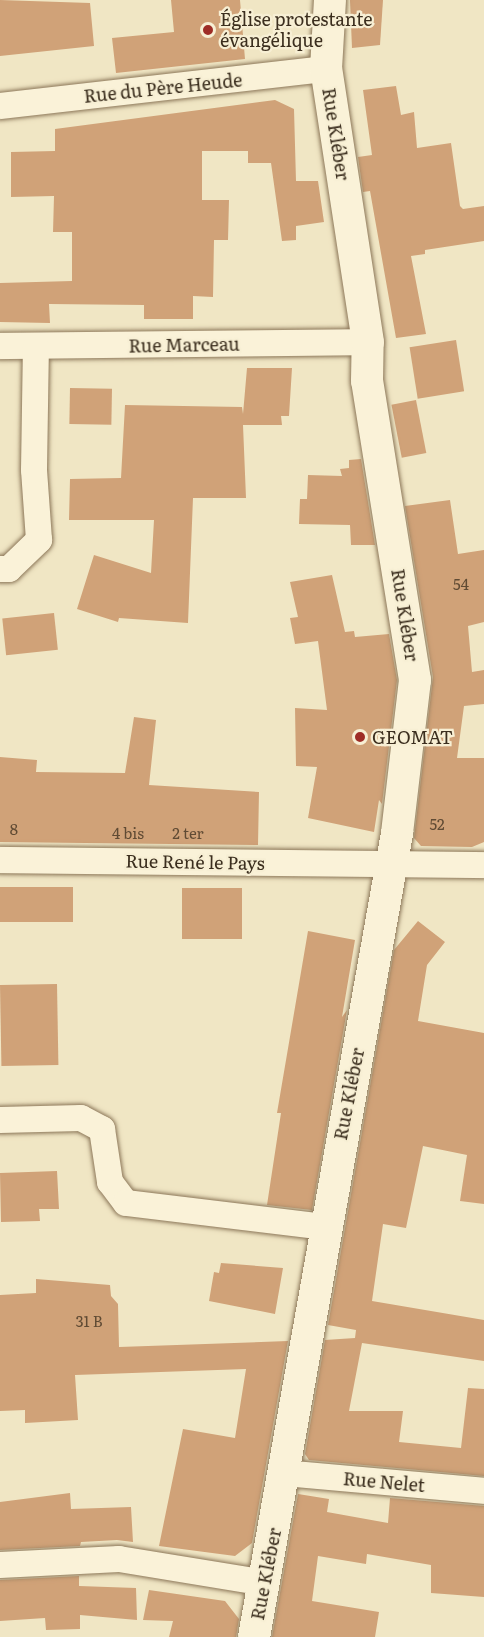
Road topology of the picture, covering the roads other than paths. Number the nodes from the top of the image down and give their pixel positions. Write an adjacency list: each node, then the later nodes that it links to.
1 (330, 0): 2 (street, Rue Kléber)
2 (326, 69): 3 (street, Rue du Père Heude); 4 (street, Rue Kléber)
3 (0, 106)
4 (368, 342): 6 (street, Rue Marceau); 9 (street, Rue Kléber)
5 (0, 346): 6 (street, Rue Marceau)
6 (36, 347): 7 (street)
7 (0, 569)
8 (0, 860): 9 (street, Rue René le Pays)
9 (389, 864): 10 (street, Rue René le Pays); 12 (street, Rue Kléber)
10 (484, 865)
11 (0, 1120): 12 (street)
12 (324, 1227): 13 (street, Rue Kléber)
13 (284, 1473): 14 (street, Rue Nelet); 16 (street, Rue Kléber)
14 (484, 1491)
15 (0, 1565): 16 (street)
16 (265, 1583): 17 (street, Rue Kléber)
17 (254, 1637)

